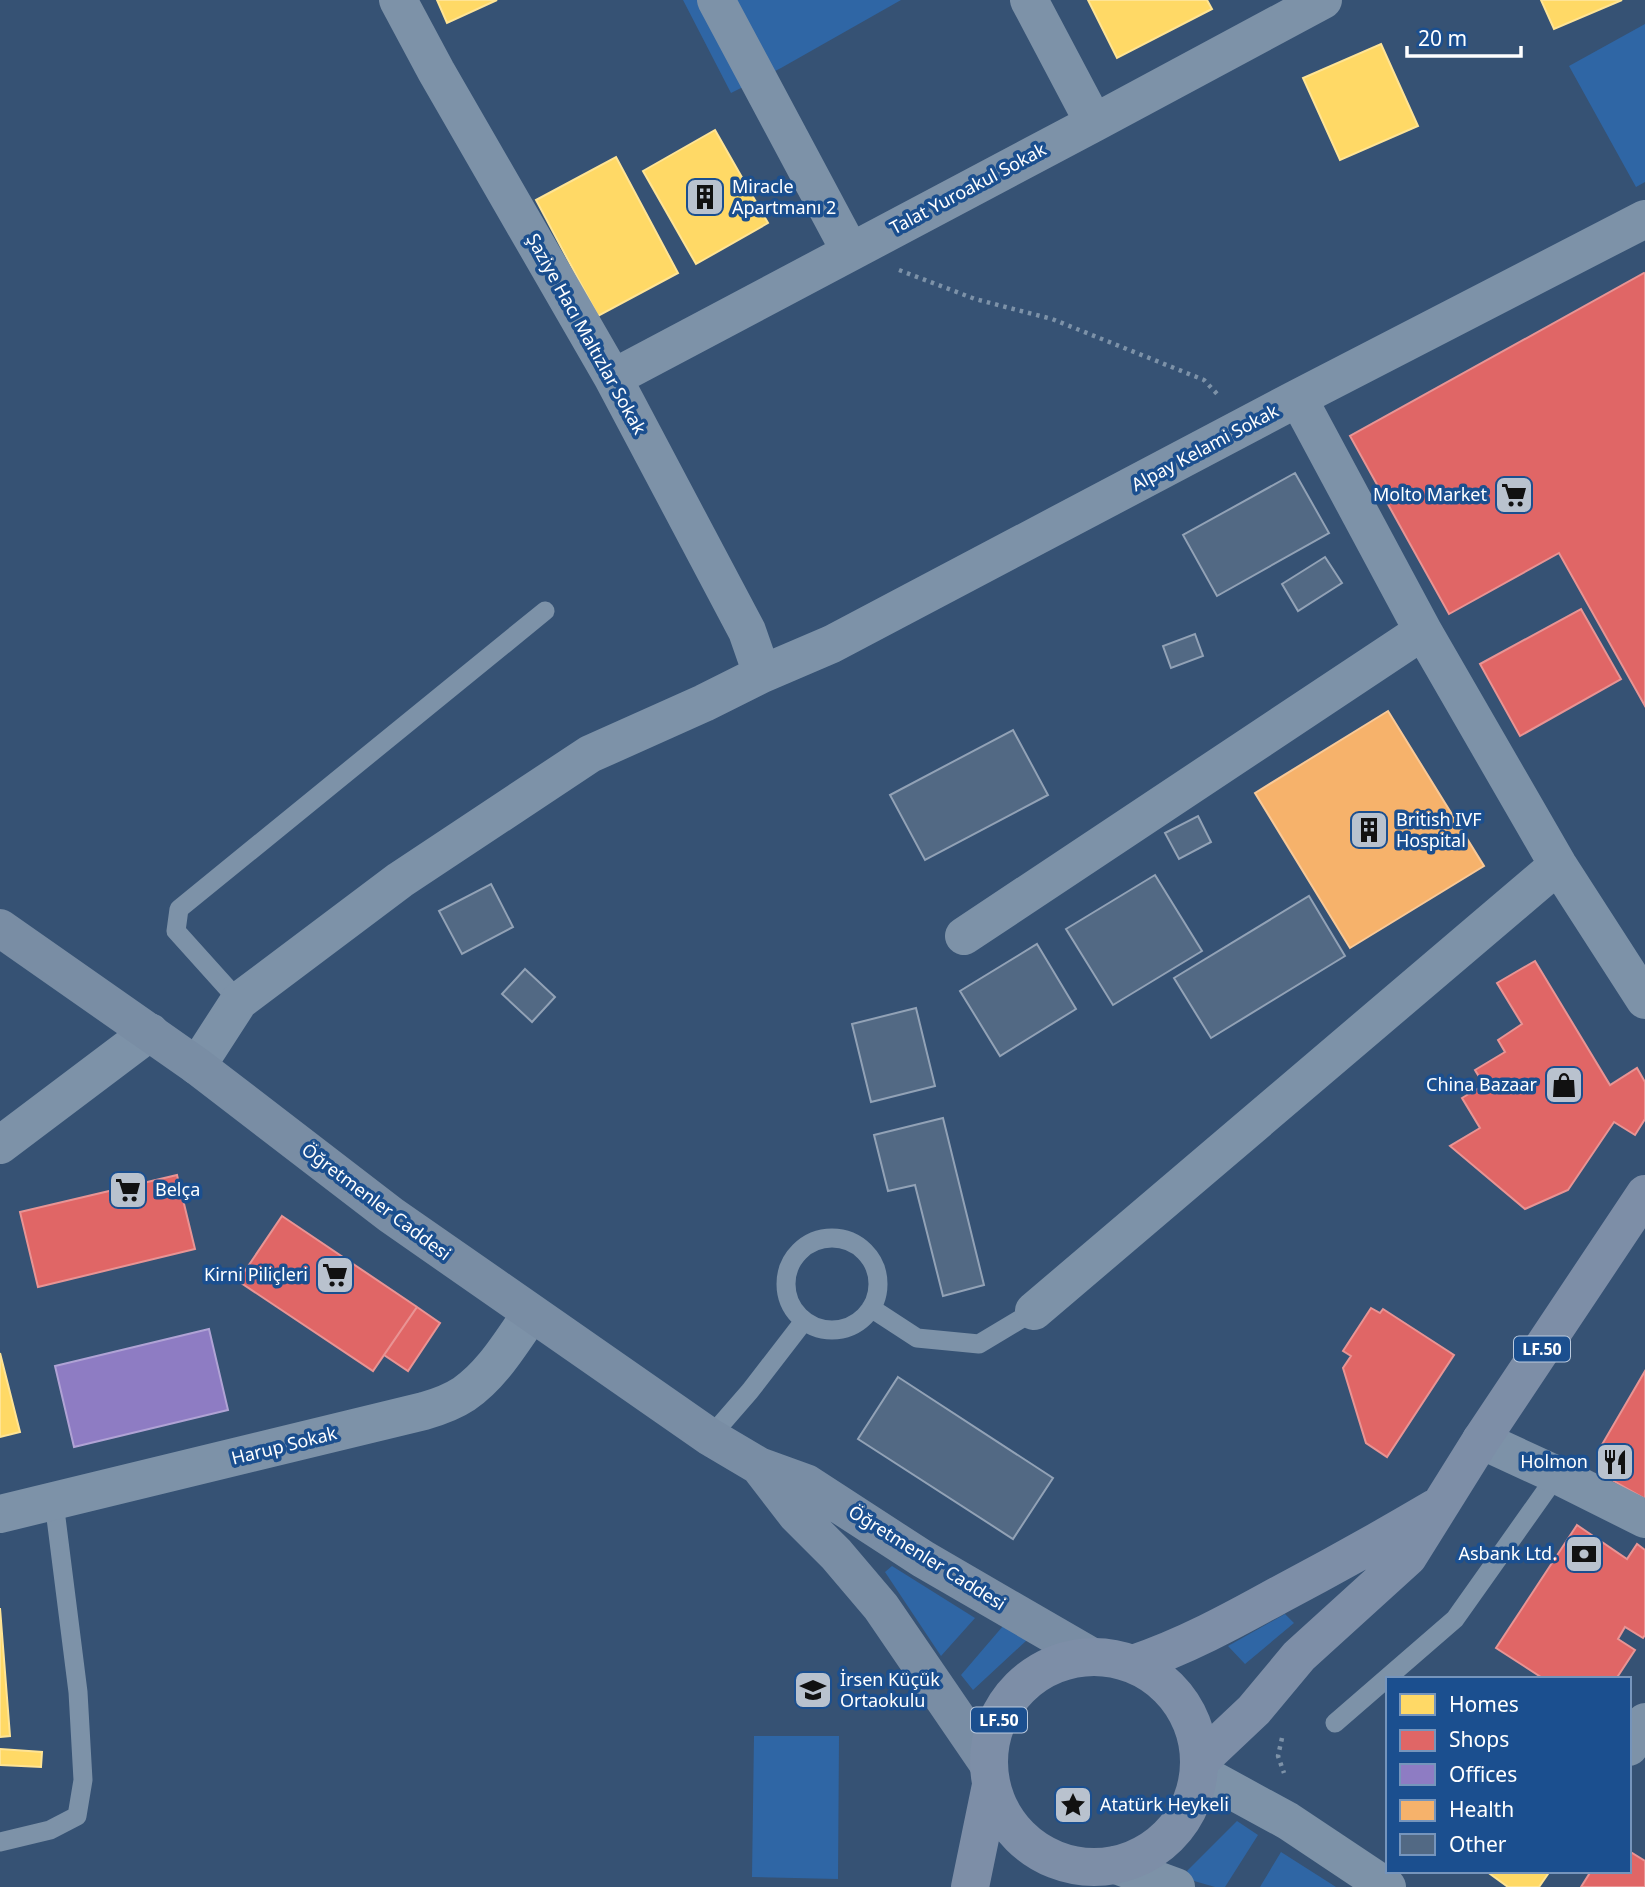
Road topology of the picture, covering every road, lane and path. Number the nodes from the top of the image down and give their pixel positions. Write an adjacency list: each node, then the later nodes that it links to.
1 (398, 0): 8 (street, Şaziye Hacı Maltızlar Sokak)
2 (716, 0): 7 (street)
3 (1029, 0): 5 (street)
4 (1323, 0): 5 (street, Talat Yuroakul Sokak)
5 (1094, 123): 7 (street, Talat Yuroakul Sokak)
6 (1645, 219): 9 (street, Alpay Kelami Sokak)
7 (850, 251): 8 (street, Talat Yuroakul Sokak); 10 (path)
8 (613, 378): 13 (street, Şaziye Hacı Maltızlar Sokak)
9 (1298, 398): 10 (street, Alpay Kelami Sokak); 12 (street)
10 (1247, 426): 13 (street, Alpay Kelami Sokak)
11 (545, 611): 18 (lane)
12 (1423, 631): 14 (street); 16 (street)
13 (762, 674): 18 (street, Alpay Kelami Sokak)
14 (1558, 865): 17 (street); 24 (street)
15 (0, 928): 19 (main road, Öğretmenler Caddesi)
16 (964, 936)
17 (1645, 1000)
18 (239, 1001): 20 (street)
19 (149, 1032): 20 (main road, Öğretmenler Caddesi); 21 (street)
20 (197, 1066): 25 (main road, Öğretmenler Caddesi)
21 (0, 1145)
22 (1645, 1194): 28 (main road, LF.50)
23 (871, 1308): 24 (lane); 26 (lane); 26 (lane)
24 (1034, 1311)
25 (531, 1314): 27 (main road, Öğretmenler Caddesi); 31 (street, Harup Sokak)
26 (804, 1321): 27 (lane)
27 (710, 1437): 29 (main road, Öğretmenler Caddesi)
28 (1481, 1440): 30 (street); 32 (main road, LF.50)
29 (759, 1466): 35 (main road, Öğretmenler Caddesi); 44 (main road, Öğretmenler Caddesi)
30 (1557, 1475): 34 (street); 37 (lane)
31 (54, 1502): 33 (street, Harup Sokak); 46 (lane)
32 (1440, 1505): 36 (main road, LF.50); 39 (main road, LF.50)
33 (0, 1514)
34 (1645, 1519)
35 (1092, 1657): 36 (main road, LF.50); 44 (main road, LF.50)
36 (1133, 1664): 43 (main road, LF.50)
37 (1388, 1677)
38 (1386, 1679): 40 (lane)
39 (1254, 1710): 43 (main road, LF.50); 45 (path)
40 (1335, 1723)
41 (1645, 1723): 42 (street)
42 (1631, 1743)
43 (1200, 1767): 45 (street); 47 (main road, LF.50)
44 (990, 1775): 47 (main road, LF.50); 48 (main road, LF.50)
45 (1288, 1821): 50 (street)
46 (0, 1842)
47 (1097, 1873): 49 (street)
48 (970, 1887)
49 (1176, 1887)
50 (1387, 1887)

